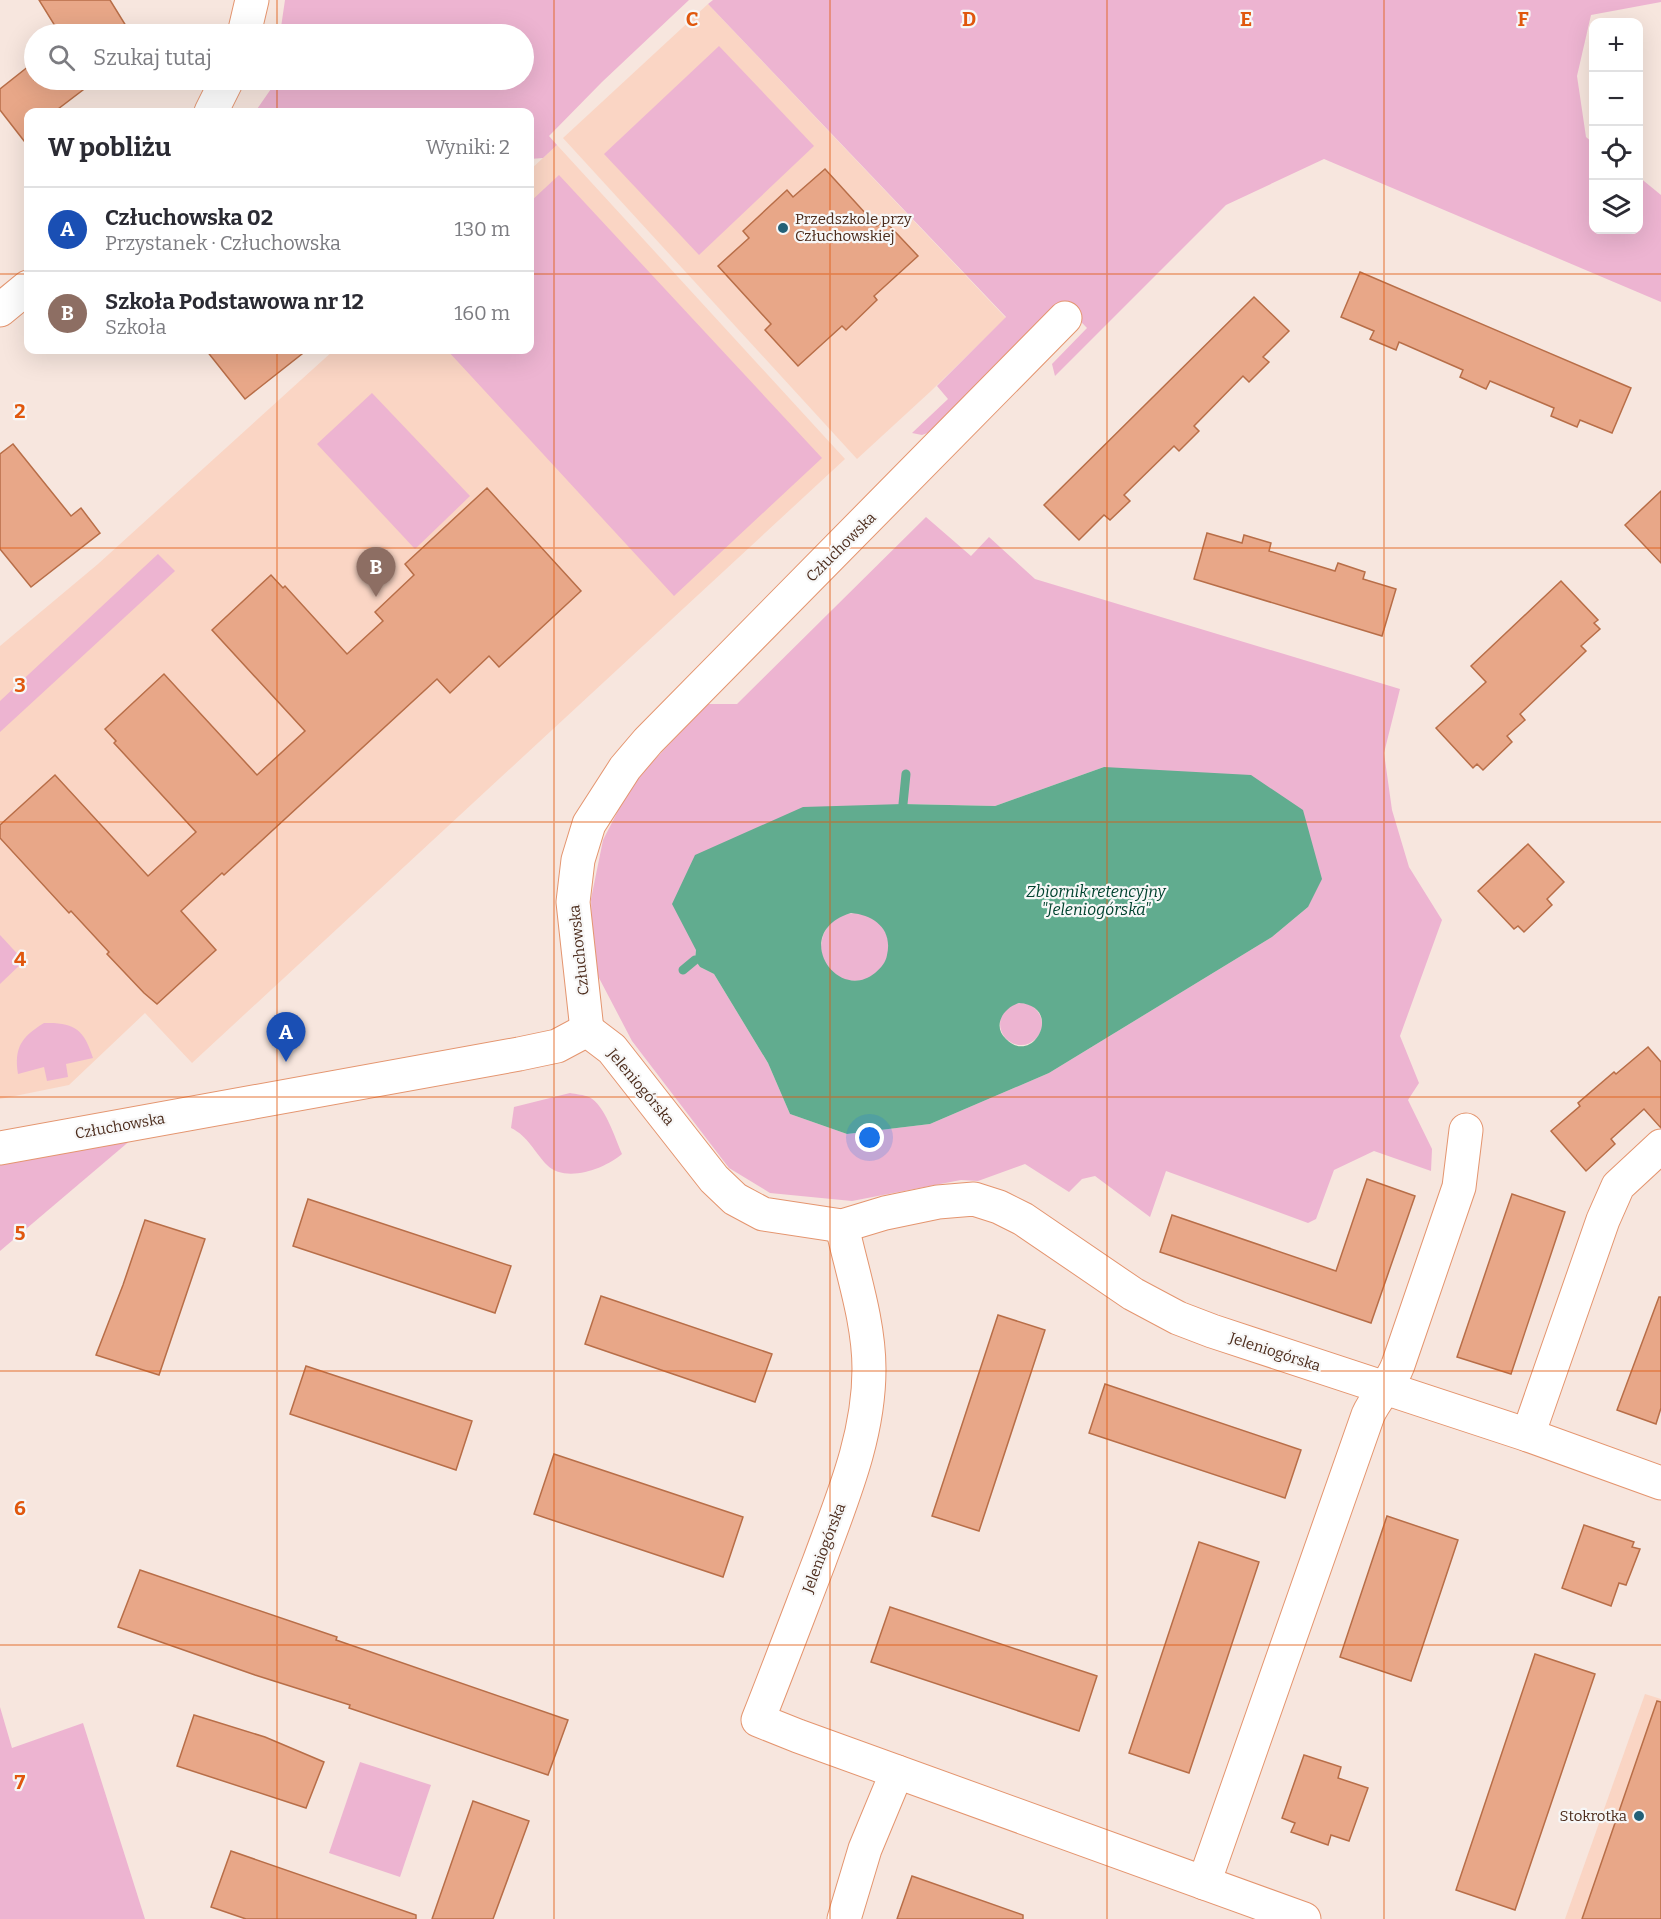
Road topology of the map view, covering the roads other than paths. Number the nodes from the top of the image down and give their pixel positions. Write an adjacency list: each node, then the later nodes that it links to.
1 (252, 0): 2 (street)
2 (246, 24)
3 (222, 90): 4 (street)
4 (213, 108)
5 (24, 290): 6 (street)
6 (0, 310)
7 (1065, 318): 8 (street, Człuchowska)
8 (587, 1030): 11 (street, Człuchowska); 12 (street, Jeleniogórska)
9 (1467, 1130): 13 (street)
10 (1661, 1146): 14 (street)
11 (0, 1148)
12 (842, 1226): 13 (street, Jeleniogórska); 16 (street, Jeleniogórska)
13 (1385, 1388): 14 (street, Jeleniogórska); 17 (street)
14 (1528, 1435): 15 (street, Jeleniogórska)
15 (1661, 1483)
16 (897, 1772): 17 (street, Jeleniogórska); 19 (street)
17 (1204, 1883): 18 (street, Jeleniogórska)
18 (1258, 1911): 20 (street, Jeleniogórska)
19 (844, 1919)
20 (1304, 1919)

